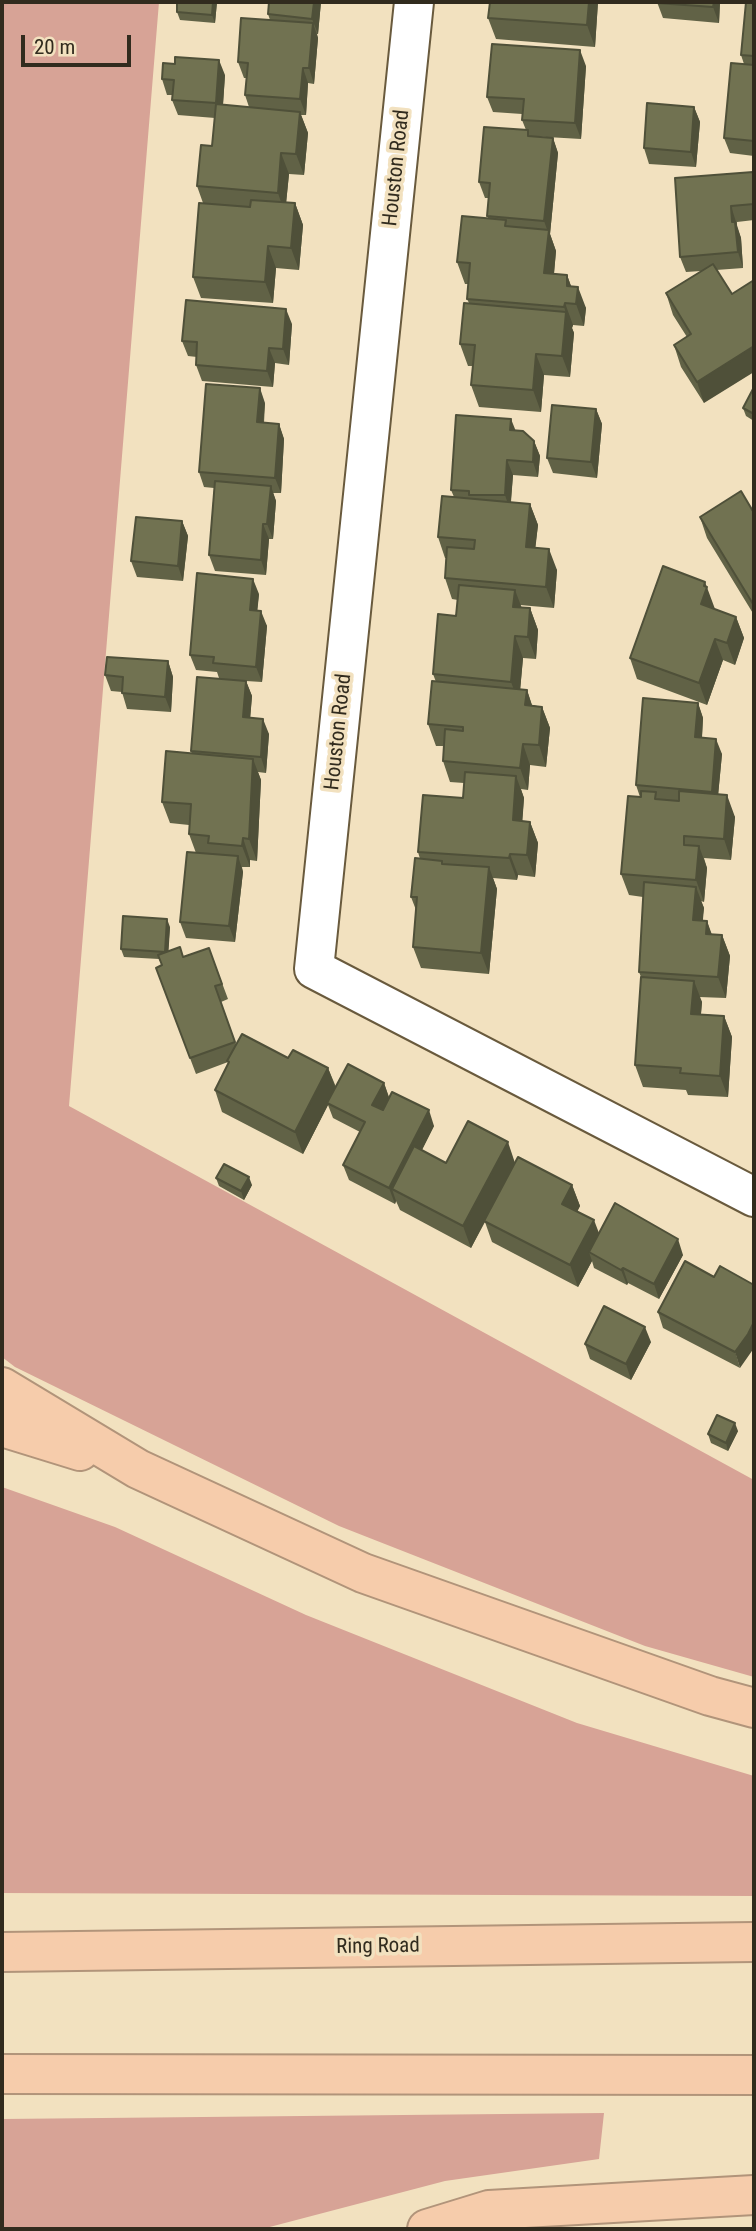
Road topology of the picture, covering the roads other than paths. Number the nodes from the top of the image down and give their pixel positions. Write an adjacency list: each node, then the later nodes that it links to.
1 (414, 2): 2 (street, Houston Road)
2 (754, 1197)
3 (2, 1387): 5 (highway)
4 (2, 1427): 5 (highway)
5 (138, 1469): 6 (highway)
6 (754, 1708)
7 (754, 1942): 8 (highway, Ring Road)
8 (2, 1952)
9 (2, 2074): 10 (highway)
10 (754, 2075)
11 (754, 2195): 12 (highway)
12 (427, 2229)

